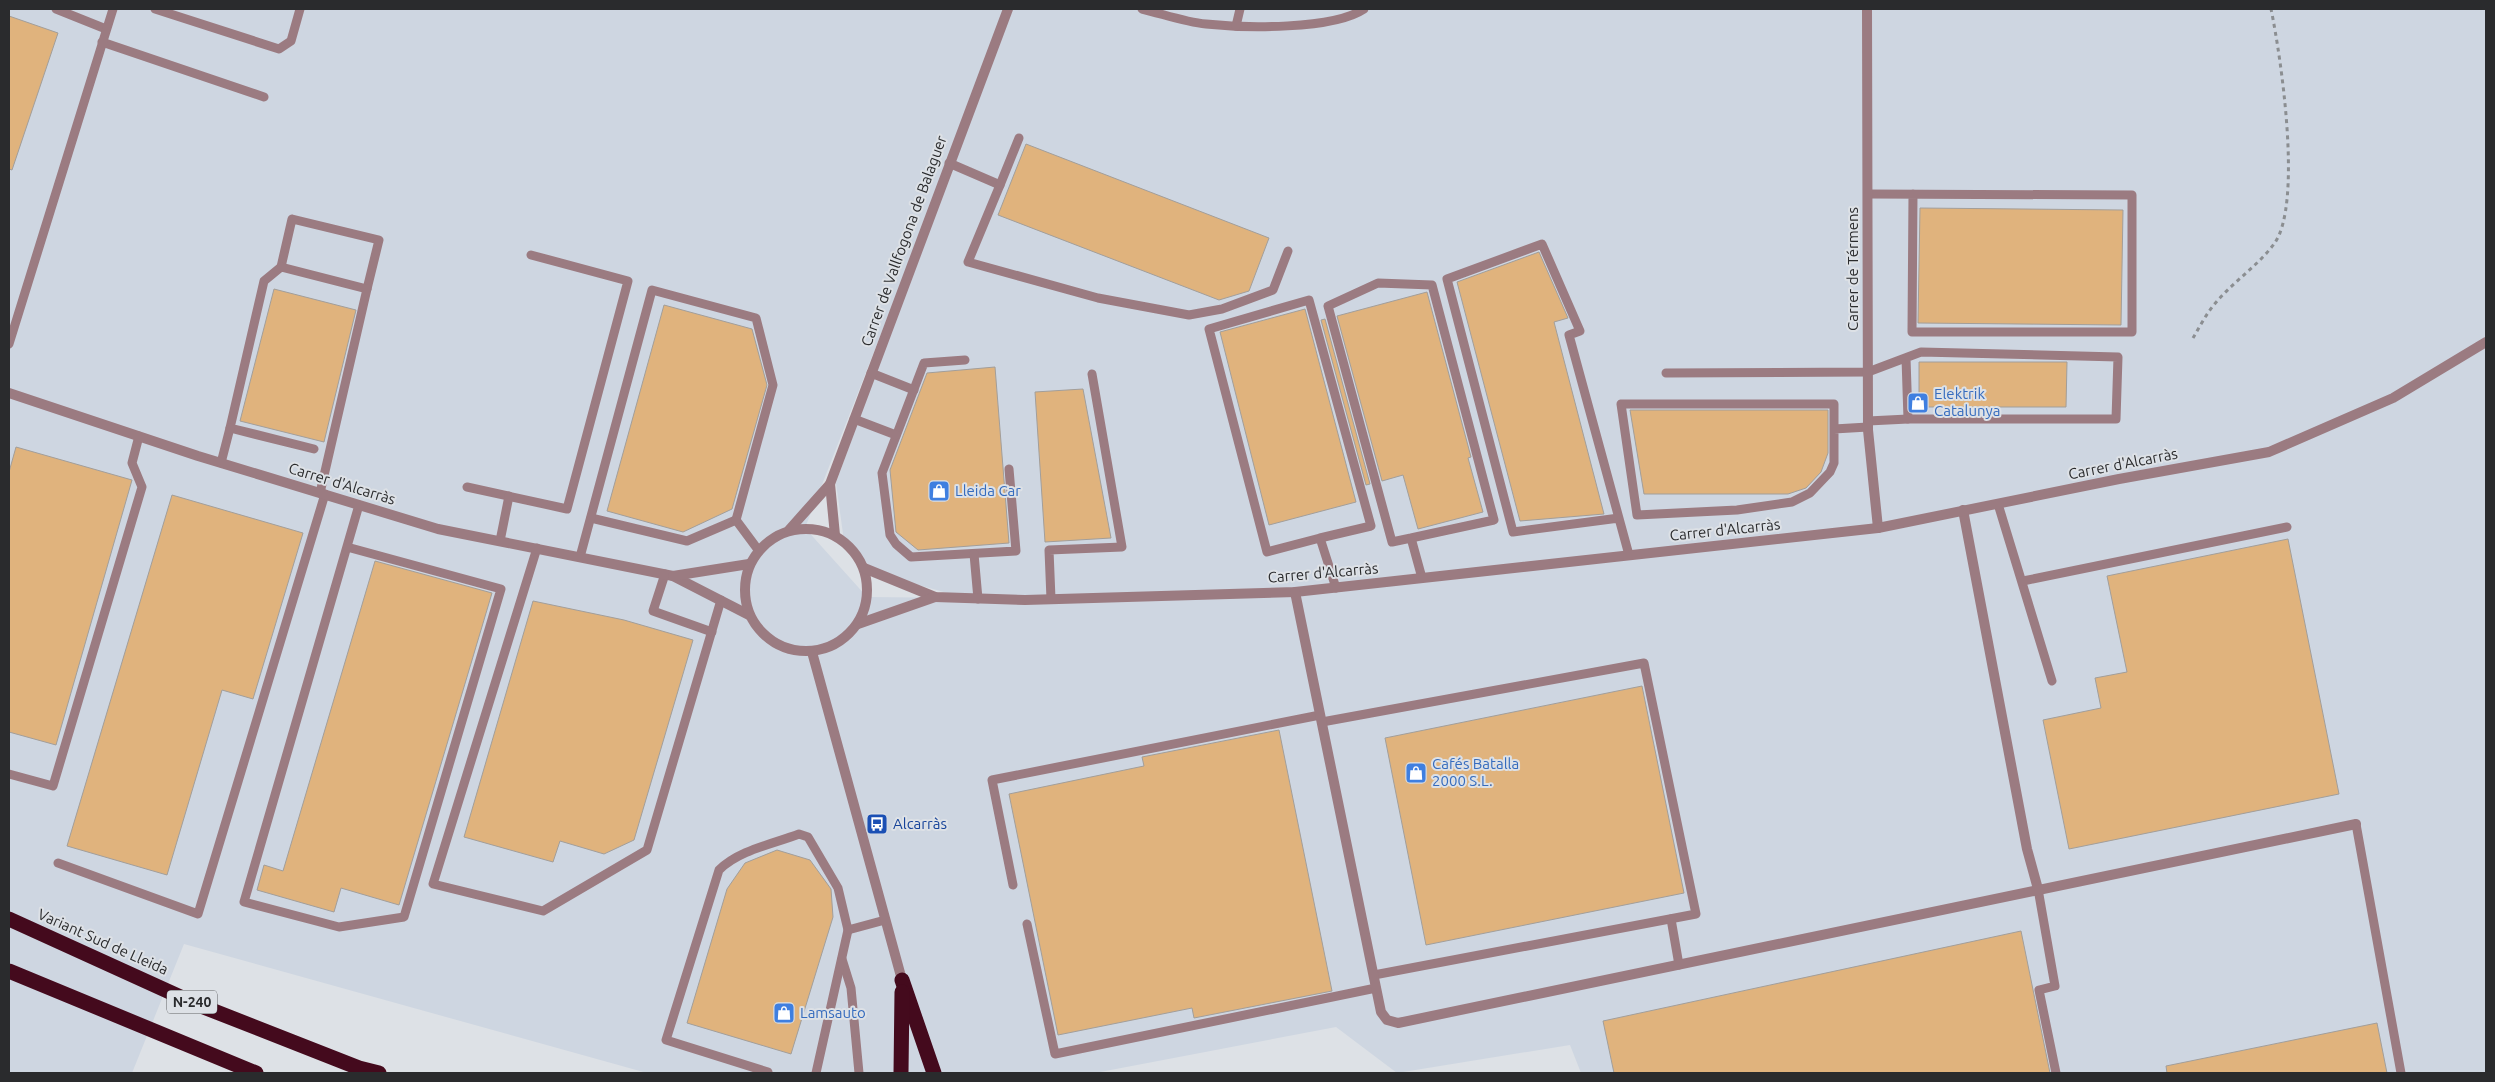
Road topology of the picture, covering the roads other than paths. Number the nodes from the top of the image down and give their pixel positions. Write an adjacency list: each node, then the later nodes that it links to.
1 (56, 9): 11 (lane)
2 (113, 9): 11 (lane)
3 (155, 9): 4 (lane)
4 (300, 9)
5 (1008, 9): 15 (street, Carrer de Vallfogona de Balaguer)
6 (1142, 9): 10 (lane)
7 (1240, 9): 10 (lane)
8 (1364, 9): 10 (lane)
9 (1867, 9): 17 (street, Carrer de Térmens)
10 (1236, 26)
11 (106, 29): 12 (lane)
12 (102, 42): 13 (lane); 24 (lane)
13 (264, 98)
14 (1019, 138): 16 (lane)
15 (949, 163): 16 (lane); 28 (street, Carrer de Vallfogona de Balaguer)
16 (1000, 185): 19 (lane)
17 (1868, 194): 18 (lane); 27 (street, Carrer de Térmens)
18 (1913, 194): 18 (lane)
19 (1288, 251)
20 (531, 256): 46 (lane)
21 (281, 267): 22 (lane); 22 (lane); 36 (lane)
22 (367, 289): 45 (lane)
23 (2486, 342): 47 (street, Carrer d'Alcarràs)
24 (9, 344)
25 (1906, 358): 27 (lane); 34 (lane); 34 (lane)
26 (965, 360): 31 (lane)
27 (1868, 372): 30 (lane); 35 (street, Carrer de Térmens)
28 (871, 373): 31 (lane); 33 (street, Carrer de Vallfogona de Balaguer)
29 (1092, 374): 76 (lane)
30 (1666, 374)
31 (914, 390): 38 (lane)
32 (9, 393): 39 (street, Carrer d'Alcarràs)
33 (854, 419): 38 (lane); 43 (street, Carrer de Vallfogona de Balaguer)
34 (1908, 419): 35 (lane)
35 (1868, 424): 37 (lane); 54 (street, Carrer de Térmens)
36 (230, 428): 40 (lane); 41 (lane)
37 (1834, 428): 37 (lane)
38 (896, 435): 63 (lane)
39 (139, 436): 41 (street, Carrer d'Alcarràs); 83 (lane)
40 (314, 449)
41 (221, 463): 45 (street, Carrer d'Alcarràs)
42 (1009, 470): 63 (lane)
43 (830, 484): 55 (street); 56 (street)
44 (467, 487): 46 (lane)
45 (323, 494): 48 (street, Carrer d'Alcarràs); 85 (lane)
46 (509, 496): 59 (lane)
47 (1998, 504): 49 (street, Carrer d'Alcarràs); 70 (lane)
48 (359, 505): 59 (street, Carrer d'Alcarràs); 60 (lane)
49 (1963, 510): 54 (street, Carrer d'Alcarràs); 87 (street)
50 (591, 518): 52 (lane); 52 (lane); 65 (lane)
51 (1619, 518): 51 (lane); 64 (lane)
52 (736, 520): 62 (lane)
53 (2287, 527): 70 (lane)
54 (1878, 528): 64 (street, Carrer d'Alcarràs)
55 (789, 530): 56 (street); 62 (street)
56 (835, 536): 67 (street)
57 (1320, 538): 57 (lane); 71 (lane)
58 (1411, 538): 58 (lane); 69 (lane)
59 (500, 541): 61 (street, Carrer d'Alcarràs)
60 (347, 547): 60 (lane)
61 (536, 548): 65 (street, Carrer d'Alcarràs); 79 (lane)
62 (759, 551): 66 (street)
63 (974, 554): 74 (lane)
64 (1629, 555): 69 (street, Carrer d'Alcarràs)
65 (580, 557): 68 (street, Carrer d'Alcarràs)
66 (749, 564): 68 (street, Carrer d'Alcarràs); 77 (street)
67 (864, 568): 73 (street, Carrer d'Alcarràs); 78 (street)
68 (669, 575): 75 (street, Carrer d'Alcarràs); 79 (lane)
69 (1422, 578): 71 (street, Carrer d'Alcarràs)
70 (2022, 581): 81 (lane)
71 (1336, 588): 72 (street, Carrer d'Alcarràs)
72 (1295, 592): 76 (street, Carrer d'Alcarràs); 82 (street)
73 (935, 597): 74 (street, Carrer d'Alcarràs); 78 (street, Carrer d'Alcarràs)
74 (978, 599): 76 (street, Carrer d'Alcarràs)
75 (721, 600): 77 (street, Carrer d'Alcarràs); 79 (lane)
76 (1051, 600)
77 (749, 614): 80 (street)
78 (858, 624): 80 (street)
79 (712, 632)
80 (812, 652): 90 (street)
81 (2052, 681)
82 (1321, 718): 86 (lane); 89 (lane); 96 (street)
83 (9, 774)
84 (2356, 824): 87 (street); 109 (lane)
85 (58, 863)
86 (1013, 885)
87 (2038, 889): 94 (street); 108 (lane)
88 (9, 919): 99 (highway, Variant Sud de Lleida / N-240)
89 (1671, 919): 94 (lane); 96 (lane)
90 (886, 920): 92 (lane); 97 (street)
91 (1027, 924): 98 (lane)
92 (848, 930): 93 (lane); 100 (lane)
93 (842, 956): 104 (lane); 105 (lane)
94 (1680, 965): 98 (street)
95 (9, 971): 101 (highway, N-240)
96 (1374, 976): 98 (street)
97 (902, 980): 106 (highway); 107 (highway)
98 (1376, 988)
99 (359, 1068): 102 (highway, Variant Sud de Lleida / N-240); 103 (highway, N-240)
100 (768, 1072)
101 (256, 1073)
102 (379, 1073)
103 (386, 1073)
104 (816, 1073)
105 (859, 1073)
106 (901, 1073)
107 (934, 1073)
108 (2056, 1073)
109 (2401, 1073)

